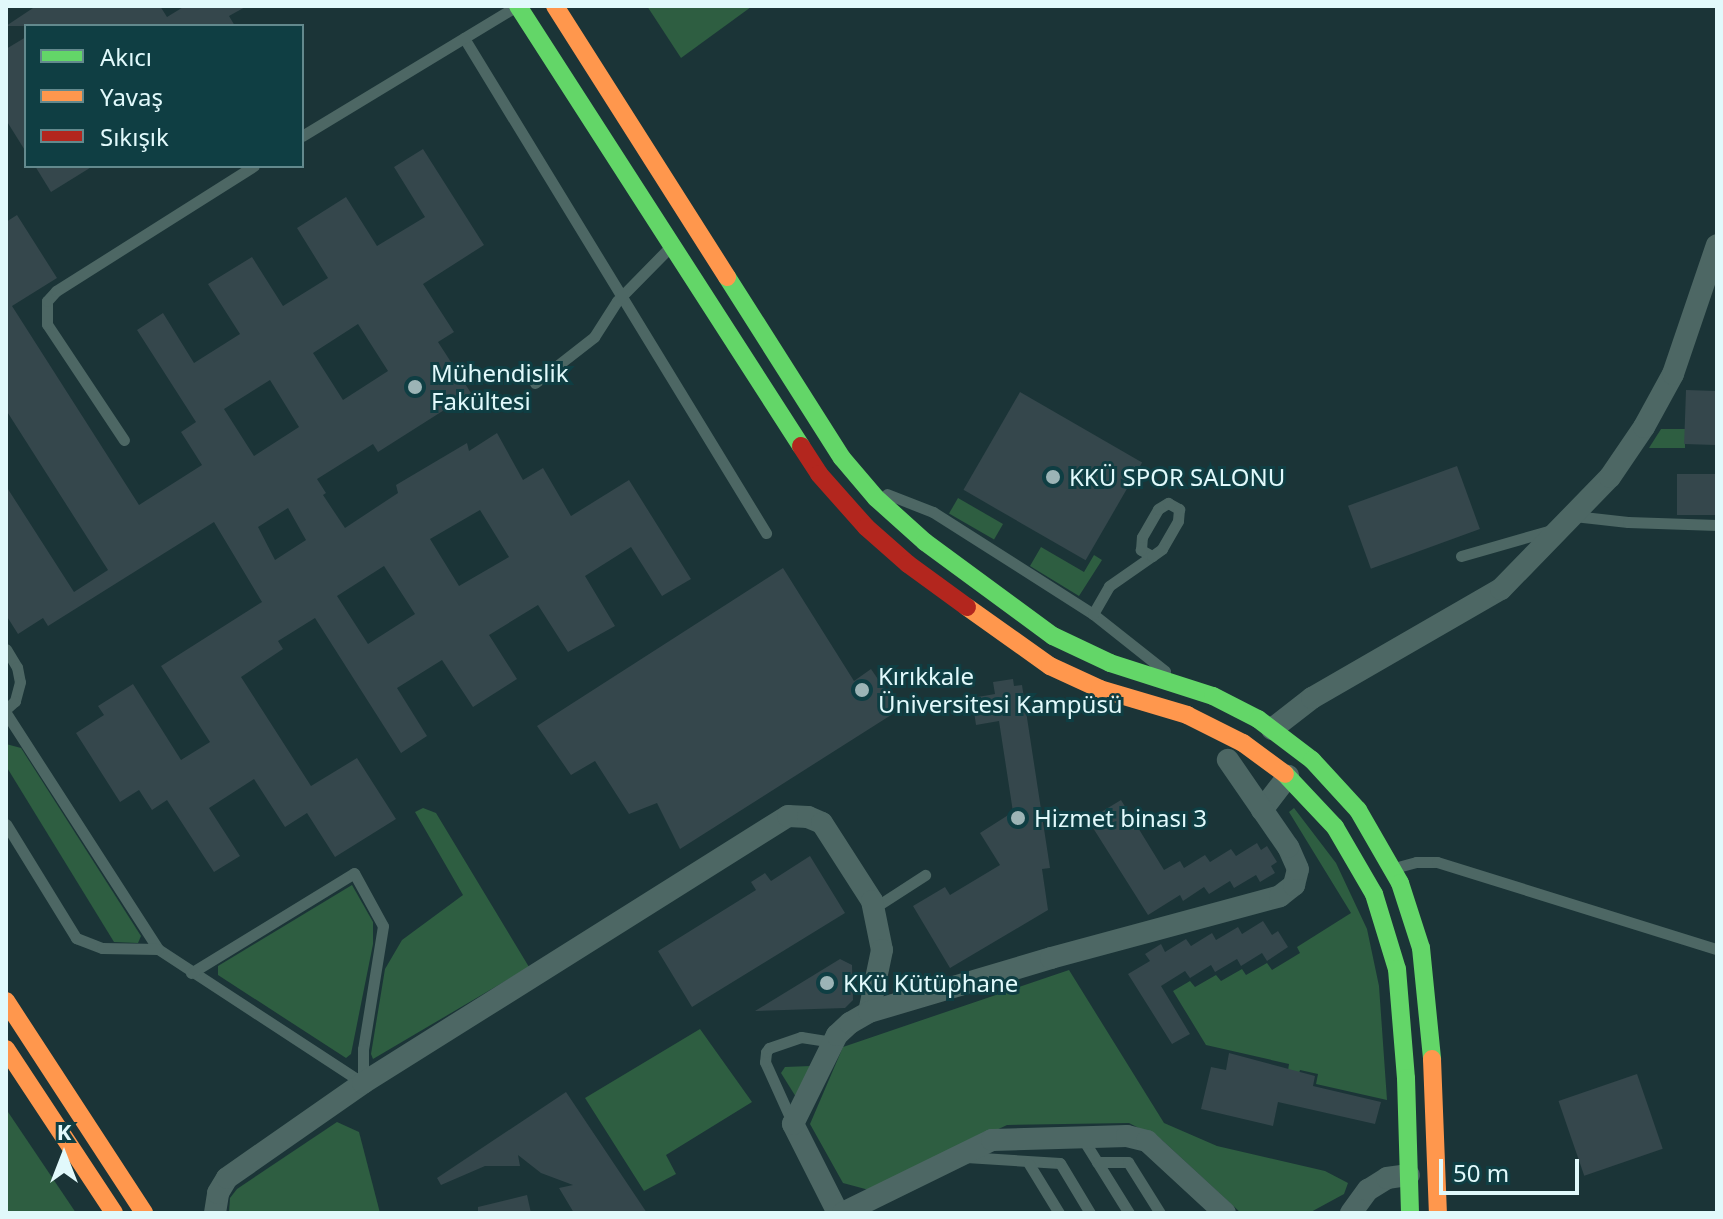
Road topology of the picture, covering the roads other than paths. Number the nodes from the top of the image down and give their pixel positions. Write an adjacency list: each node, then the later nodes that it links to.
1 (518, 6): 3 (lane); 7 (street)
2 (555, 6): 6 (street)
3 (464, 38): 4 (lane); 9 (lane)
4 (304, 135)
5 (251, 168): 11 (lane)
6 (695, 230): 7 (street); 12 (street)
7 (672, 245): 9 (lane); 25 (street)
8 (1717, 245): 13 (street)
9 (622, 296): 10 (lane); 15 (lane)
10 (535, 383)
11 (124, 440)
12 (867, 488): 18 (lane); 20 (street)
13 (1568, 521): 14 (lane); 17 (lane); 22 (street)
14 (1717, 525)
15 (766, 533)
16 (1152, 556): 18 (lane)
17 (1461, 556)
18 (1093, 614): 20 (lane)
19 (6, 649): 21 (lane)
20 (1181, 684): 22 (street)
21 (6, 711): 32 (lane)
22 (1272, 729): 23 (street)
23 (1306, 755): 25 (street); 28 (street)
24 (1228, 760): 26 (street)
25 (1288, 776): 26 (street); 30 (street)
26 (1262, 810): 36 (street)
27 (6, 824): 32 (lane)
28 (1393, 868): 30 (street); 33 (lane); 45 (street)
29 (925, 875): 31 (lane)
30 (1368, 880): 46 (street)
31 (874, 908): 36 (street); 39 (street)
32 (158, 949): 34 (lane)
33 (1717, 949)
34 (191, 973): 39 (lane); 39 (lane)
35 (6, 1001): 49 (street)
36 (869, 1012): 37 (street)
37 (834, 1042): 40 (street); 40 (lane)
38 (6, 1049): 48 (street)
39 (363, 1083): 50 (street)
40 (793, 1124): 51 (street)
41 (1081, 1136): 42 (street); 43 (lane); 56 (street)
42 (954, 1156): 44 (lane); 51 (street)
43 (1097, 1162): 54 (lane); 55 (lane)
44 (1029, 1164): 52 (lane); 53 (lane)
45 (1437, 1174): 46 (street); 59 (street)
46 (1409, 1175): 47 (street); 58 (street)
47 (1352, 1210): 57 (street)
48 (114, 1213)
49 (144, 1213)
50 (215, 1213)
51 (840, 1213)
52 (1059, 1213)
53 (1090, 1213)
54 (1129, 1213)
55 (1160, 1213)
56 (1225, 1213)
57 (1331, 1213)
58 (1410, 1213)
59 (1438, 1213)

